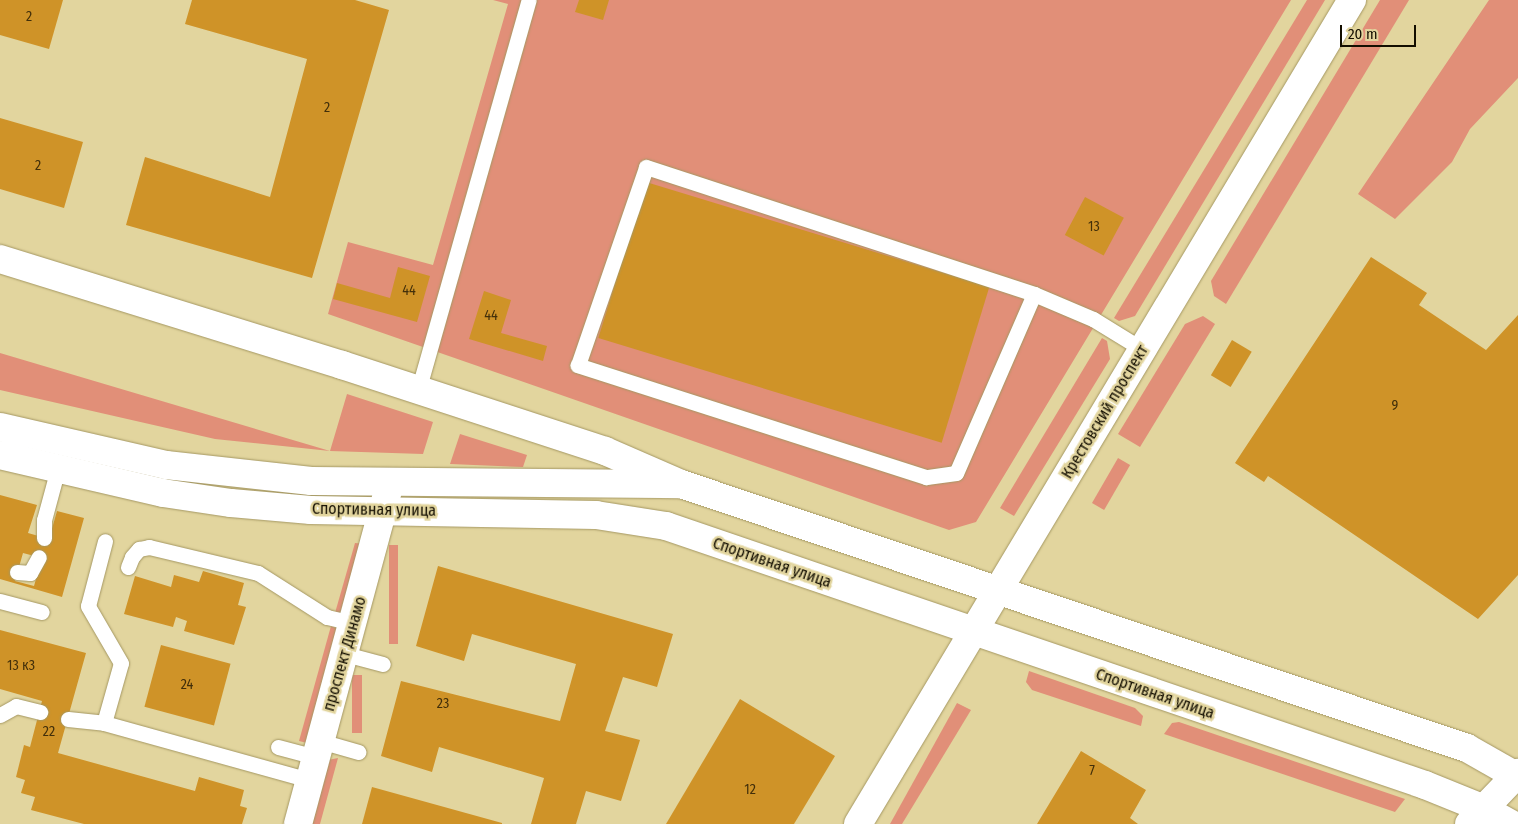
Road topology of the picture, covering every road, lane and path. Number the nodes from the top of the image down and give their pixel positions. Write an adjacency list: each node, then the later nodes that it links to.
1 (529, 0): 6 (lane)
2 (1352, 0): 5 (street, Крестовский проспект)
3 (0, 260): 6 (street, Спортивная улица)
4 (1034, 294): 4 (lane); 5 (lane)
5 (1142, 349): 18 (street, Крестовский проспект)
6 (418, 391): 11 (street, Спортивная улица)
7 (0, 427): 10 (street, Спортивная улица)
8 (0, 454): 9 (street, Спортивная улица)
9 (58, 468): 12 (street, Спортивная улица); 13 (lane)
10 (390, 483): 11 (street, Спортивная улица); 12 (street, проспект Динамо)
11 (681, 484): 18 (street, Спортивная улица)
12 (384, 511): 21 (street, проспект Динамо); 22 (street, Спортивная улица)
13 (44, 538)
14 (105, 541): 28 (lane)
15 (39, 557): 17 (lane)
16 (128, 567): 21 (lane)
17 (17, 572)
18 (998, 590): 22 (street, Крестовский проспект); 32 (street, Спортивная улица)
19 (0, 601): 20 (lane)
20 (42, 612)
21 (354, 623): 23 (street, проспект Динамо)
22 (972, 633): 33 (street, Спортивная улица); 35 (street, Крестовский проспект)
23 (345, 654): 24 (lane); 31 (street, проспект Динамо)
24 (383, 664)
25 (40, 712): 26 (lane)
26 (0, 715)
27 (68, 719): 28 (lane)
28 (104, 723): 31 (lane)
29 (278, 746): 31 (lane)
30 (358, 752): 31 (lane)
31 (315, 760): 34 (street, проспект Динамо)
32 (1517, 775): 33 (street)
33 (1477, 816): 36 (street, Спортивная улица)
34 (298, 824)
35 (858, 824)
36 (1511, 824)

